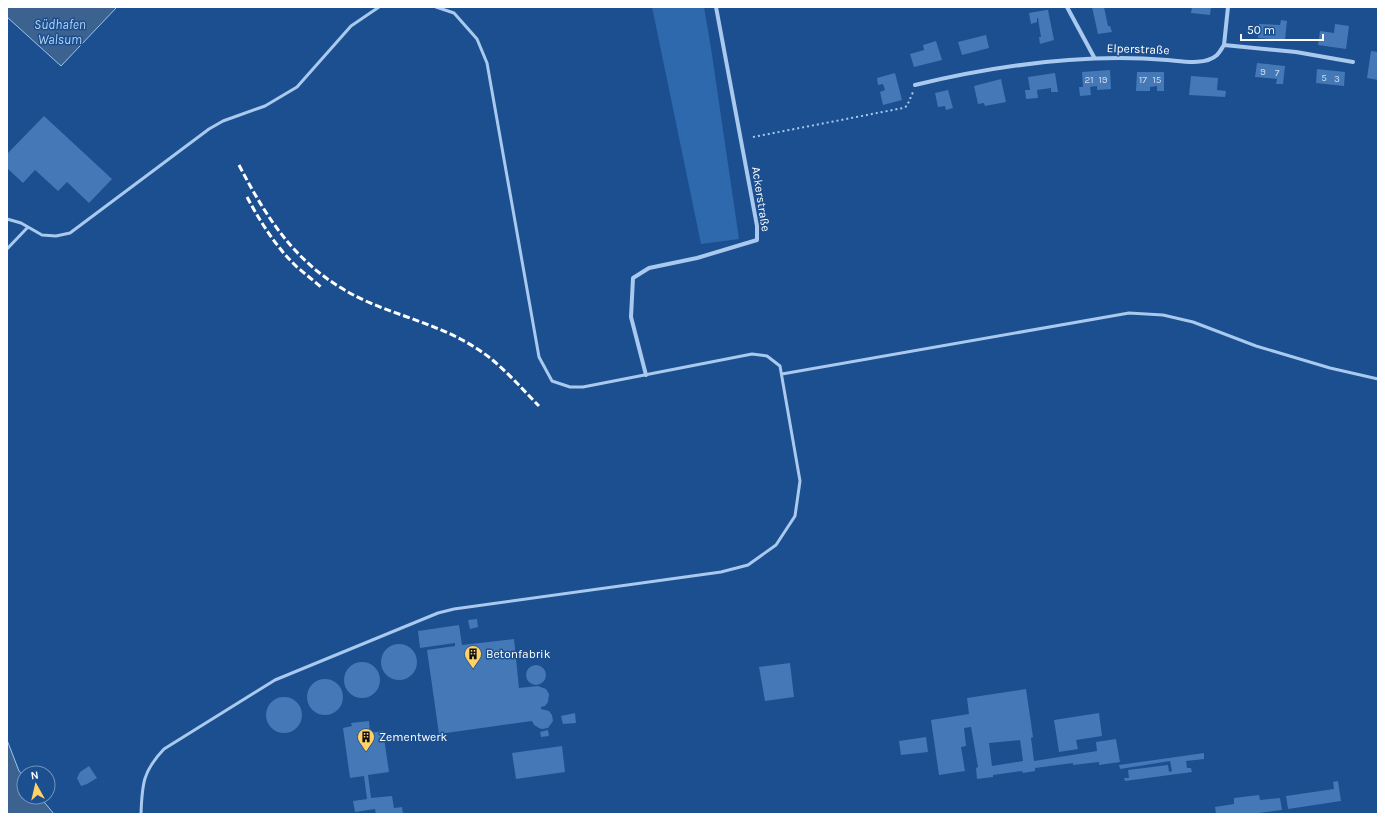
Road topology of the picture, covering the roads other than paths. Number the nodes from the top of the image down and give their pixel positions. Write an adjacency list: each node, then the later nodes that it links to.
1 (379, 7): 11 (lane)
2 (436, 7): 14 (lane)
3 (716, 7): 14 (street, Ackerstraße)
4 (1067, 7): 7 (street)
5 (1228, 7): 6 (street)
6 (1224, 45): 7 (street, Elperstraße); 8 (street)
7 (1094, 57): 9 (street, Elperstraße)
8 (1354, 62)
9 (915, 85)
10 (7, 218): 11 (lane)
11 (28, 227): 12 (lane)
12 (7, 249)
13 (782, 374): 14 (lane); 15 (lane); 16 (lane)
14 (646, 375)
15 (1378, 379)
16 (141, 814)

